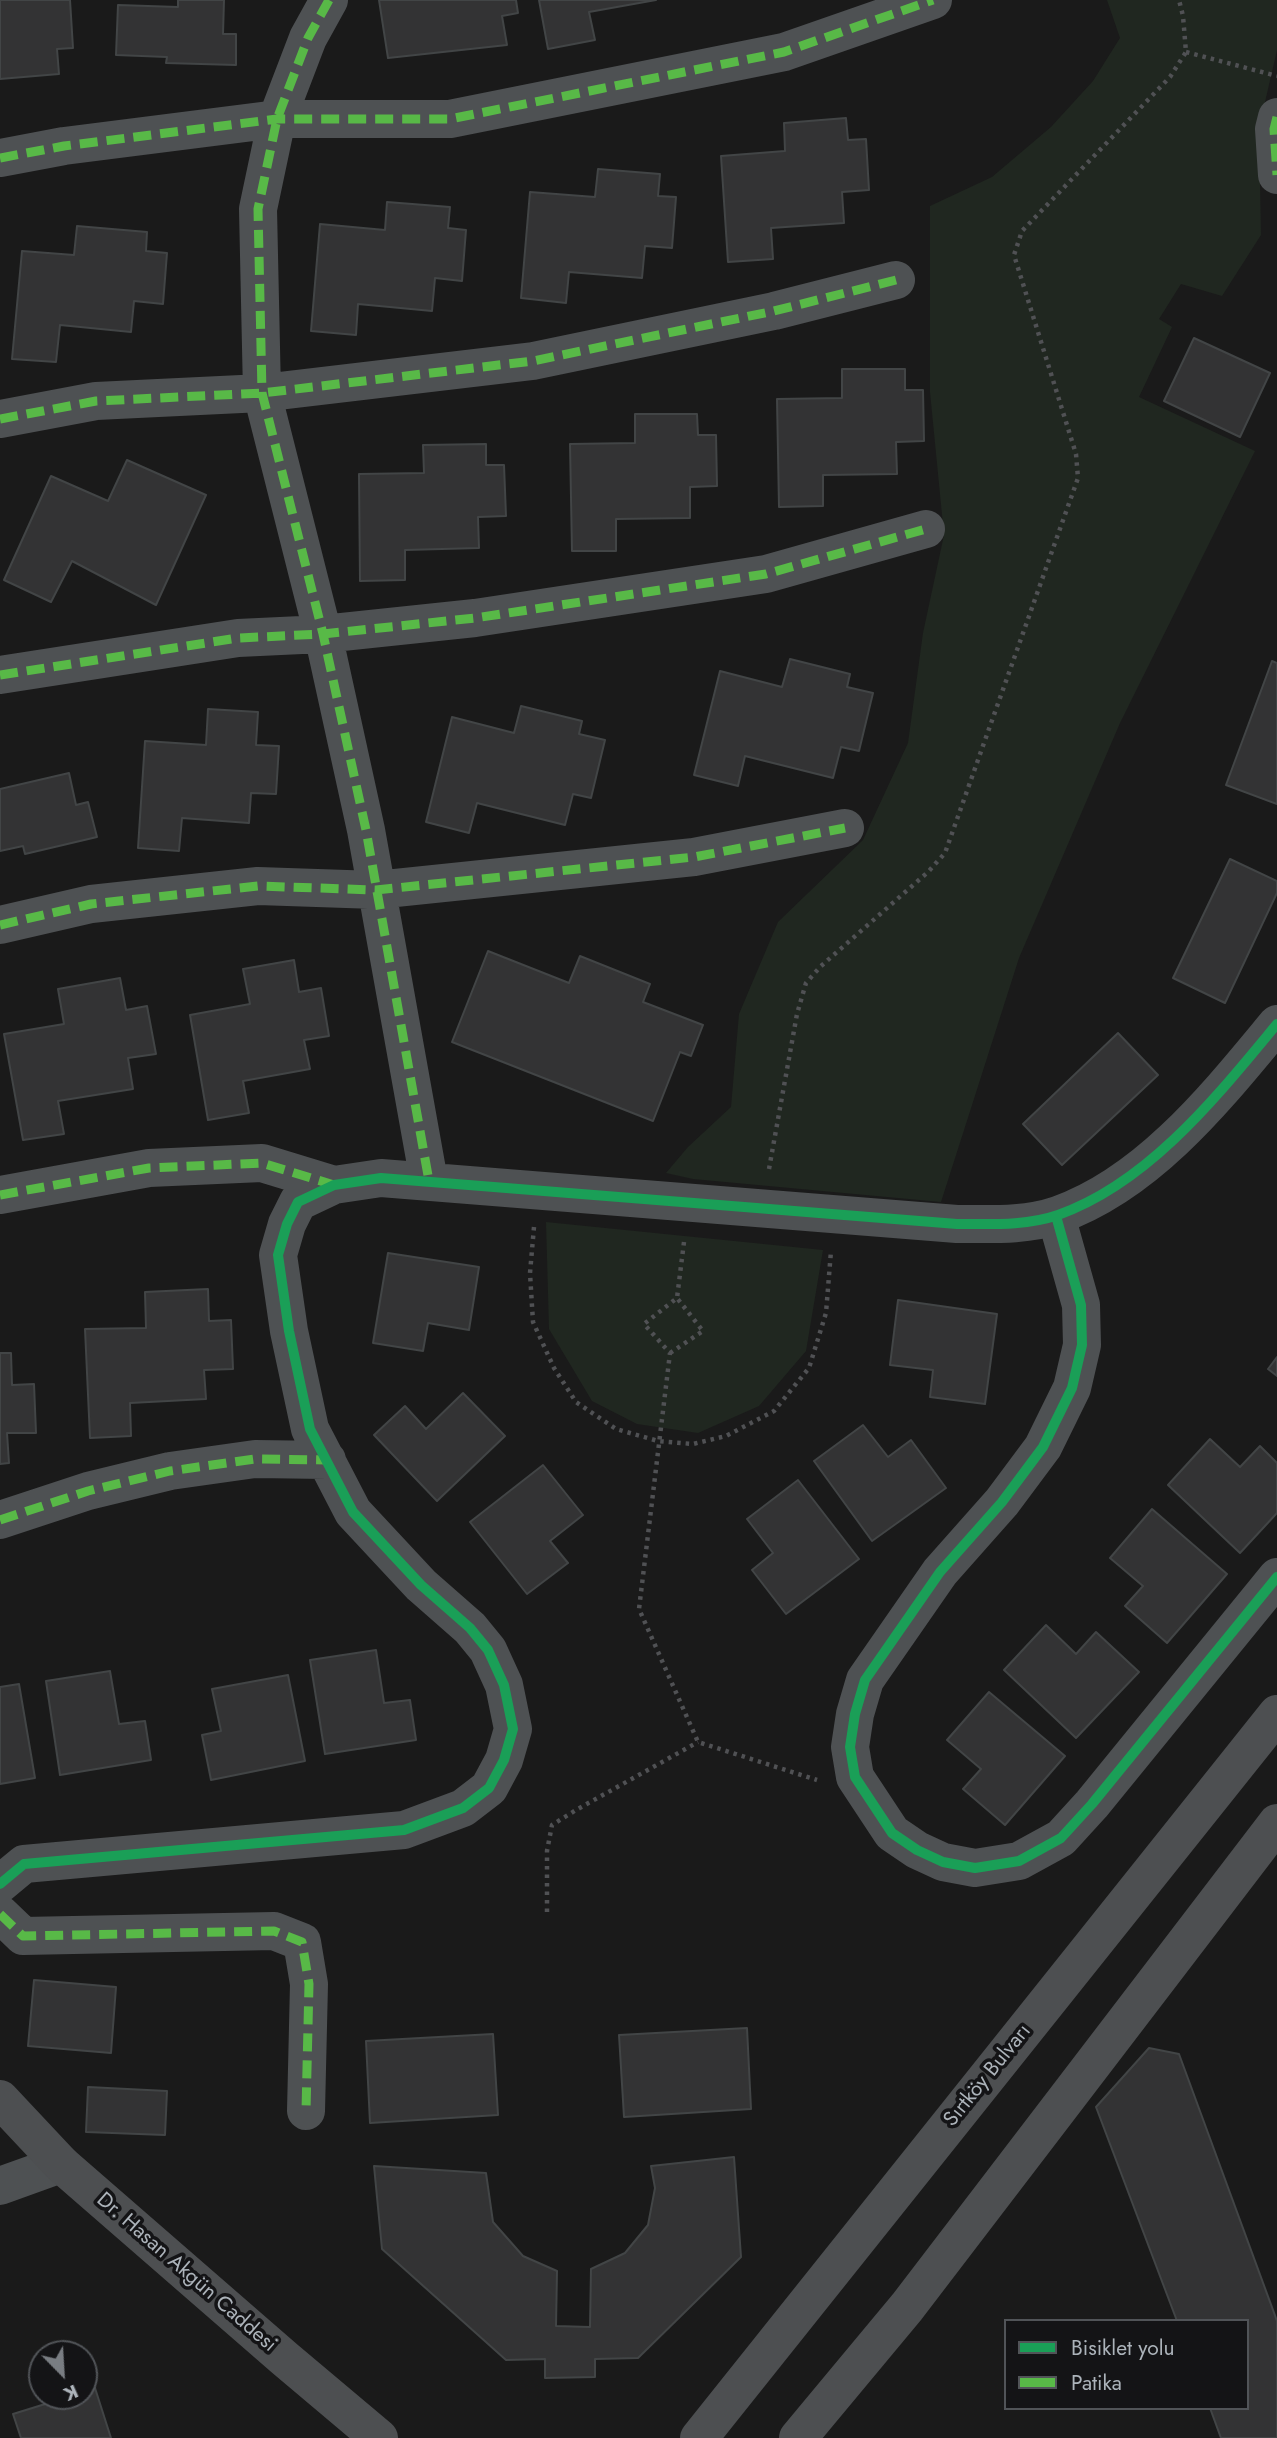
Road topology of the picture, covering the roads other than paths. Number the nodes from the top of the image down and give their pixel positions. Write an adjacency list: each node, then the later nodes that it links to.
1 (329, 0): 4 (street)
2 (933, 0): 4 (street)
3 (1277, 117): 6 (street)
4 (277, 119): 5 (street); 8 (street)
5 (0, 158)
6 (1277, 175)
7 (895, 280): 8 (street)
8 (262, 393): 9 (street); 11 (street)
9 (0, 419)
10 (926, 529): 11 (street)
11 (323, 634): 12 (street); 14 (street)
12 (0, 675)
13 (845, 828): 14 (street)
14 (376, 890): 15 (street); 17 (street)
15 (0, 925)
16 (1277, 1024): 20 (street)
17 (429, 1181): 18 (street); 20 (street)
18 (334, 1185): 19 (street); 21 (street)
19 (0, 1195)
20 (1056, 1216): 23 (street)
21 (327, 1460): 22 (street); 26 (street)
22 (0, 1520)
23 (1277, 1577)
24 (1277, 1714): 33 (main road, Sırtköy Bulvarı)
25 (1277, 1823): 34 (main road)
26 (0, 1884)
27 (0, 1914): 29 (street)
28 (0, 2099): 30 (main road, Dr. Hasan Akgün Caddesi)
29 (306, 2111)
30 (61, 2164): 31 (street); 32 (main road, Dr. Hasan Akgün Caddesi)
31 (0, 2186)
32 (380, 2438)
33 (699, 2438)
34 (798, 2438)

